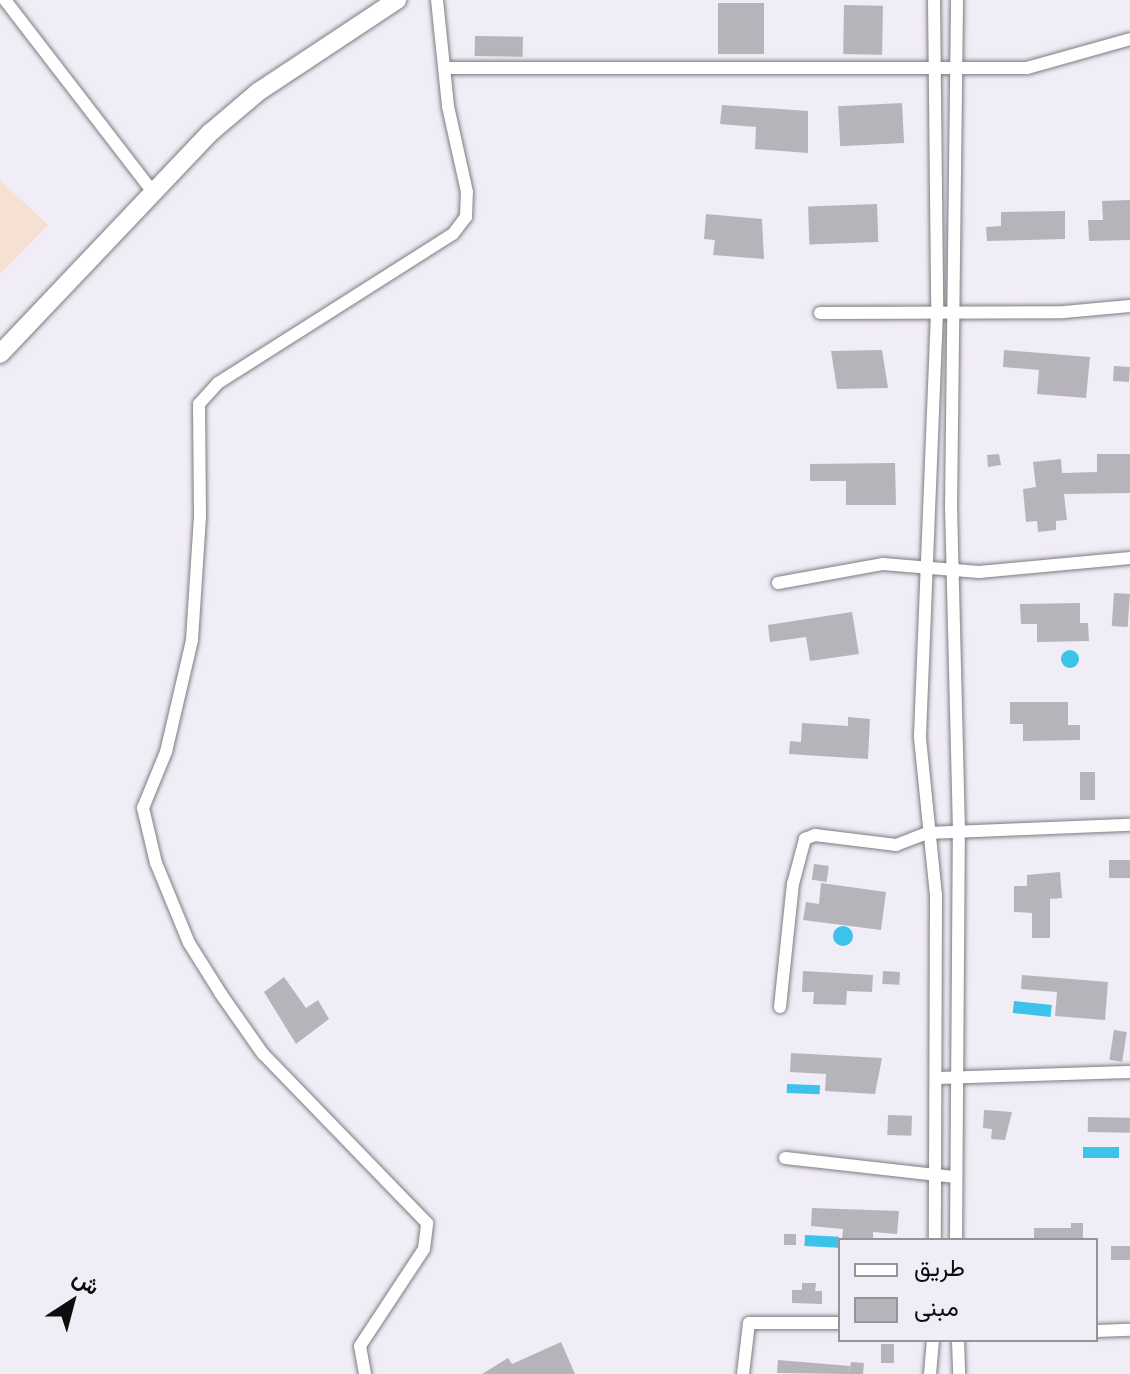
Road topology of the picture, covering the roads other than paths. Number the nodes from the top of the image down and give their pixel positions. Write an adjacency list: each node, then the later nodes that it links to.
1 (5, 0): 10 (street)
2 (437, 0): 9 (street)
3 (934, 0): 7 (street)
4 (957, 0): 8 (street)
5 (390, 2): 10 (main road)
6 (1130, 39): 8 (street)
7 (936, 67): 8 (street); 9 (street); 12 (street)
8 (952, 67): 14 (street)
9 (447, 68): 37 (street)
10 (152, 191): 15 (main road)
11 (1130, 306): 14 (street)
12 (937, 312): 13 (street); 14 (street); 17 (street)
13 (820, 313)
14 (952, 313): 18 (street)
15 (0, 354)
16 (1130, 558): 18 (street)
17 (930, 566): 18 (street); 19 (street); 22 (street)
18 (955, 571): 21 (street)
19 (778, 583)
20 (1130, 825): 21 (street)
21 (959, 832): 22 (street); 26 (street)
22 (927, 833): 23 (street); 25 (street)
23 (780, 1007)
24 (1130, 1072): 26 (street)
25 (936, 1078): 26 (street); 28 (street)
26 (957, 1078): 29 (street)
27 (785, 1158): 28 (street)
28 (934, 1175): 29 (street); 30 (street)
29 (954, 1177): 31 (street)
30 (935, 1238)
31 (956, 1238)
32 (838, 1323): 38 (street)
33 (1130, 1330): 34 (street)
34 (1098, 1331)
35 (933, 1342): 39 (street)
36 (958, 1342): 40 (street)
37 (365, 1374)
38 (743, 1374)
39 (930, 1374)
40 (959, 1374)

